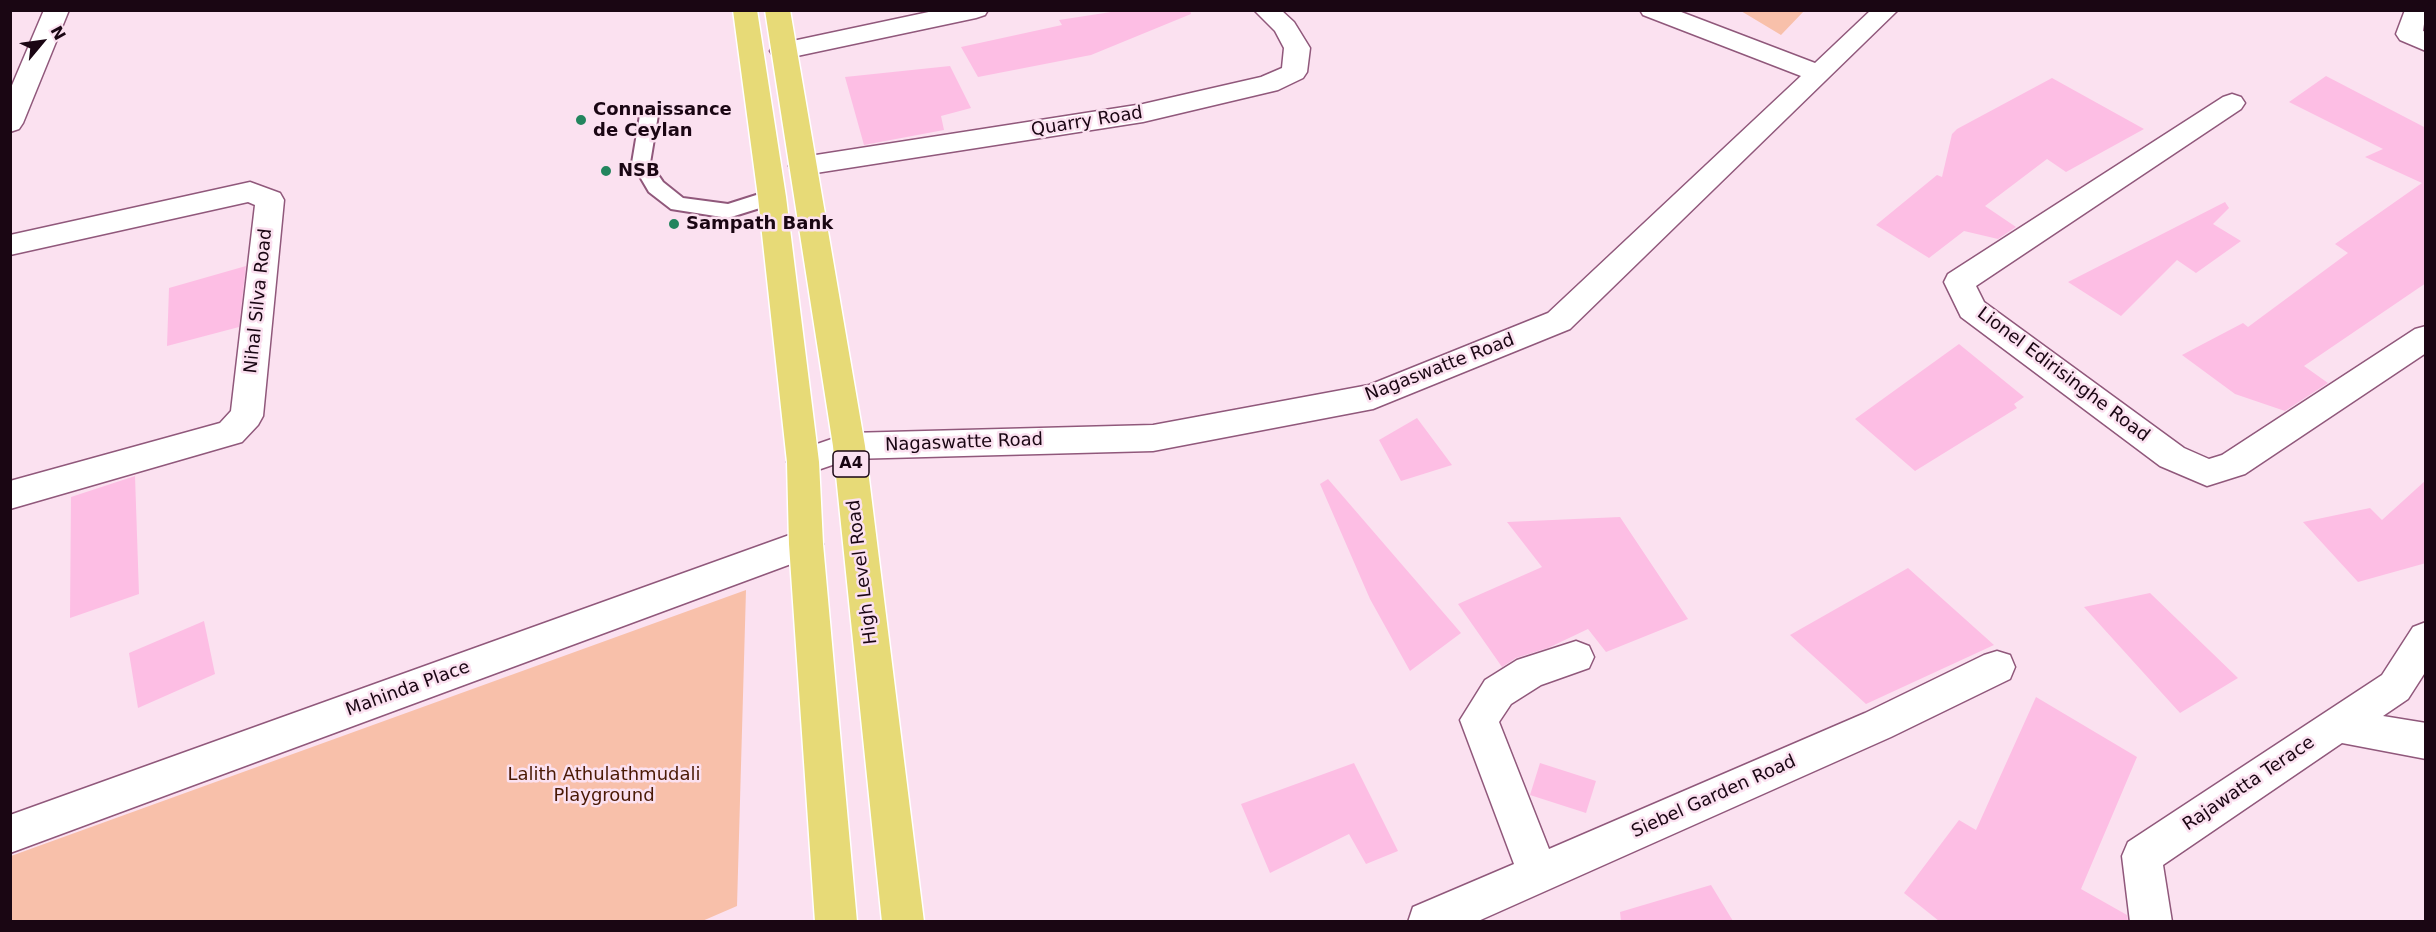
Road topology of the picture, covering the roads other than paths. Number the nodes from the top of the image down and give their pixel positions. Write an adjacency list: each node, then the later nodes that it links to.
1 (57, 10): 14 (street)
2 (745, 10): 16 (highway)
3 (777, 10): 10 (highway, High Level Road / A4)
4 (976, 10): 10 (street)
5 (1266, 10): 15 (street, Quarry Road)
6 (1652, 10): 11 (street)
7 (1886, 10): 11 (street, Nagaswatte Road)
8 (2418, 10): 9 (street)
9 (2426, 43)
10 (783, 51): 15 (highway, High Level Road / A4)
11 (1819, 74): 19 (street, Nagaswatte Road)
12 (2232, 103): 18 (street, Lionel Edirisinghe Road)
13 (650, 115): 16 (lane)
14 (10, 123)
15 (803, 166): 19 (highway, High Level Road / A4)
16 (772, 197): 20 (highway)
17 (10, 245): 21 (street, Nihal Silva Road)
18 (2426, 337)
19 (849, 446): 20 (street, Nagaswatte Road); 31 (highway, High Level Road / A4)
20 (803, 462): 22 (highway)
21 (10, 495)
22 (806, 544): 28 (street, Mahinda Place); 30 (highway)
23 (2426, 638): 26 (street)
24 (1576, 657): 29 (street)
25 (1997, 667): 29 (street, Siebel Garden Road)
26 (2337, 725): 27 (street); 33 (street, Rajawatta Terace)
27 (2426, 741)
28 (10, 834)
29 (1538, 873): 32 (street, Siebel Garden Road)
30 (836, 921)
31 (903, 921)
32 (1428, 921)
33 (2151, 921)

